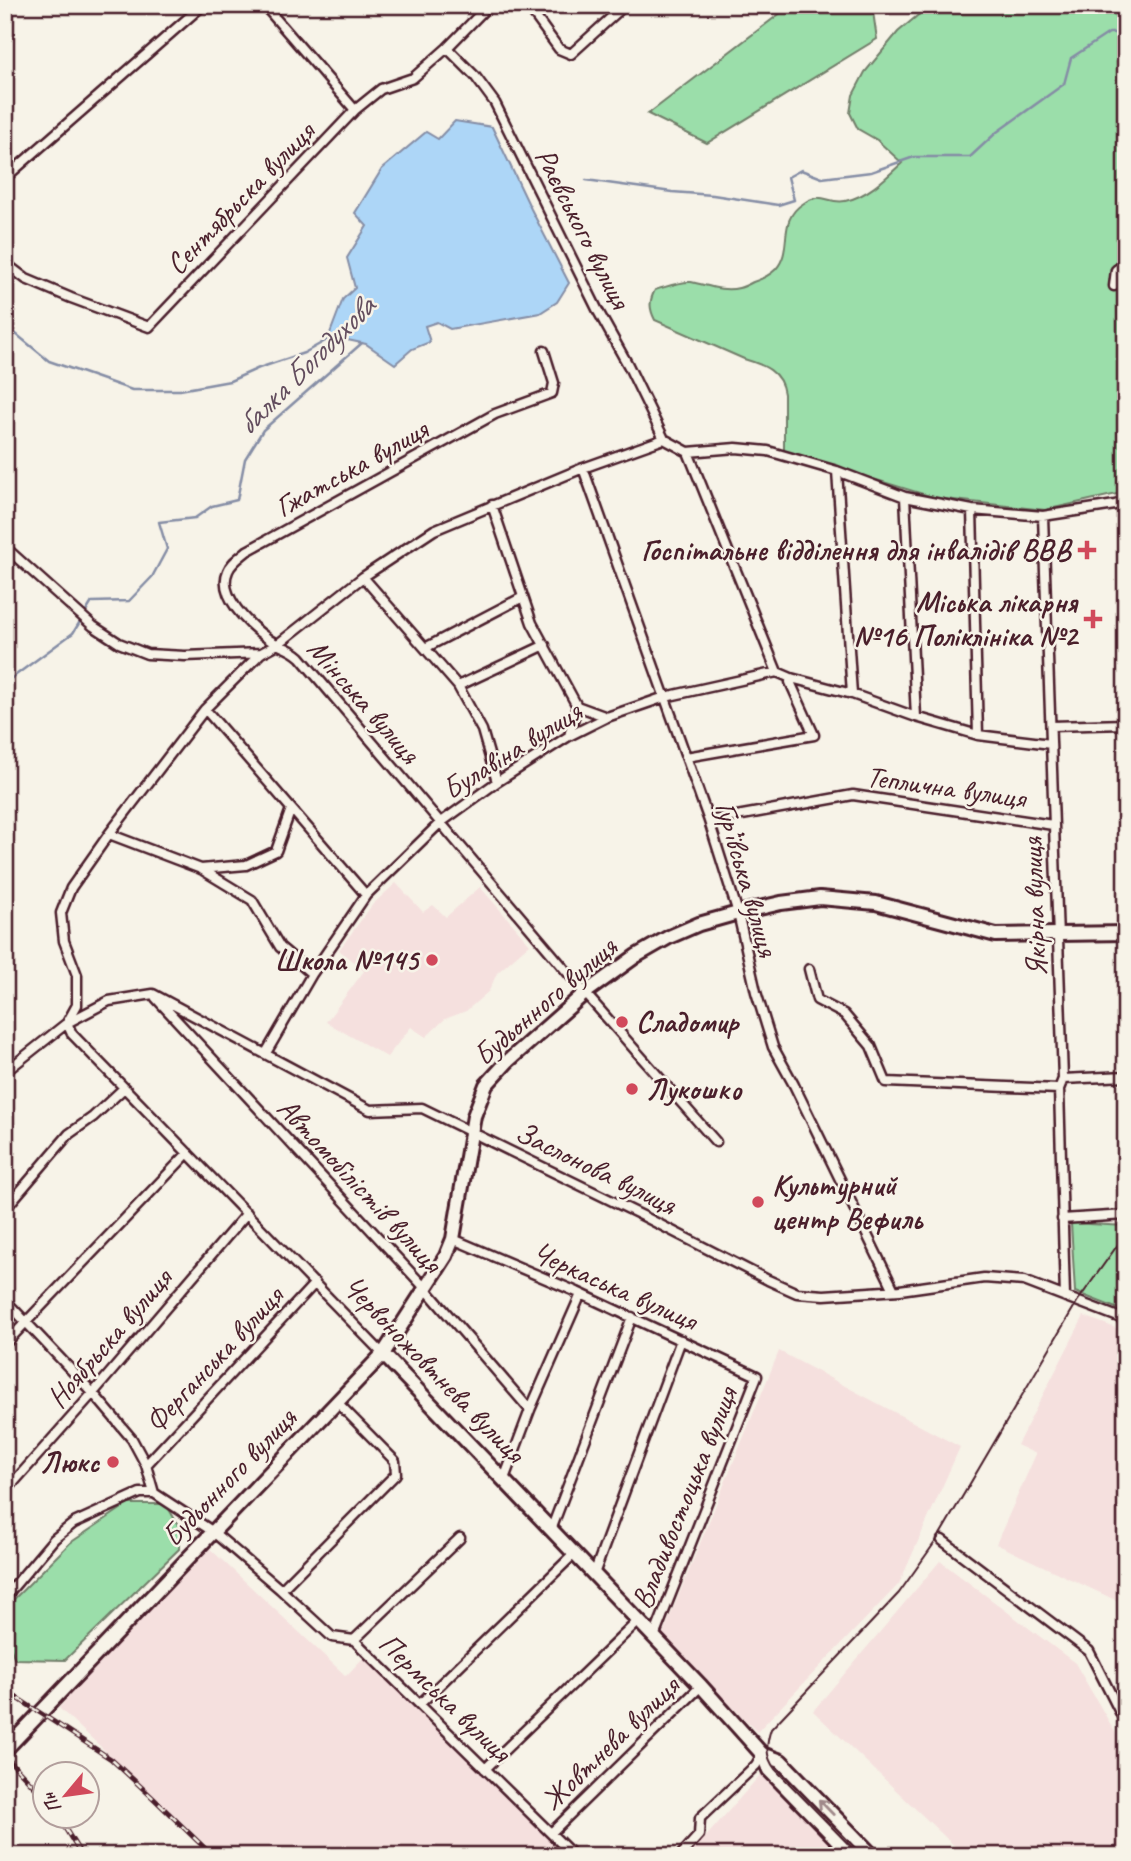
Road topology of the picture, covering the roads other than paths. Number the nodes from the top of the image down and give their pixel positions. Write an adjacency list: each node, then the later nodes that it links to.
1 (203, 5): 8 (street)
2 (264, 5): 7 (street)
3 (489, 5): 6 (street, Сентябрьска вулиця)
4 (527, 5): 5 (street)
5 (625, 5)
6 (447, 48): 7 (street, Сентябрьска вулиця); 13 (street, Раєвського вулиця)
7 (355, 110): 9 (street, Сентябрьска вулиця)
8 (5, 178)
9 (5, 263)
10 (1126, 263): 11 (street)
11 (1114, 286)
12 (544, 351): 25 (street, Гжатська вулиця)
13 (664, 439): 14 (street); 15 (street)
14 (688, 452): 16 (street); 29 (street)
15 (583, 468): 19 (street); 33 (street, Гур’ївська вулиця)
16 (837, 471): 17 (street); 32 (street)
17 (905, 497): 20 (street); 37 (street)
18 (1126, 501): 21 (street)
19 (492, 505): 23 (street); 24 (street)
20 (972, 510): 21 (street); 40 (street)
21 (1043, 516): 39 (street, Якірна вулиця)
22 (5, 547): 28 (street)
23 (363, 576): 25 (street); 27 (street)
24 (523, 597): 26 (street); 27 (street)
25 (278, 644): 28 (street); 47 (street, Мінська вулиця)
26 (545, 645): 31 (street); 34 (street)
27 (425, 648): 31 (street)
28 (261, 653): 35 (street)
29 (777, 672): 30 (street); 33 (street, Булавіна вулиця)
30 (791, 678): 32 (street); 43 (street)
31 (458, 686): 44 (street)
32 (852, 695): 37 (street)
33 (665, 697): 36 (street, Булавіна вулиця); 43 (street, Гур’ївська вулиця)
34 (577, 706): 36 (street); 41 (street)
35 (205, 709): 45 (street); 49 (street)
36 (607, 717): 41 (street, Булавіна вулиця)
37 (916, 717): 40 (street)
38 (1126, 724): 39 (street)
39 (1051, 726): 42 (street, Якірна вулиця)
40 (978, 735): 42 (street)
41 (569, 736): 44 (street, Булавіна вулиця)
42 (1051, 744): 48 (street, Якірна вулиця)
43 (686, 757): 46 (street, Гур’ївська вулиця)
44 (498, 782): 47 (street, Булавіна вулиця)
45 (291, 809): 50 (street); 51 (street)
46 (709, 821): 48 (street, Теплична вулиця); 52 (street, Гур’ївська вулиця)
47 (440, 823): 51 (street, Булавіна вулиця); 57 (street, Мінська вулиця)
48 (1053, 825): 54 (street, Якірна вулиця)
49 (109, 834): 50 (street); 59 (street)
50 (201, 869): 56 (street)
51 (366, 895): 56 (street, Булавіна вулиця)
52 (738, 913): 54 (main road, Будьонного вулиця); 57 (main road, Будьонного вулиця); 76 (street, Гур’ївська вулиця)
53 (1126, 933): 54 (main road, Будьонного вулиця)
54 (1057, 935): 63 (street, Якірна вулиця)
55 (809, 969): 65 (street)
56 (312, 974): 60 (street, Булавіна вулиця)
57 (585, 993): 66 (main road, Будьонного вулиця); 67 (street, Мінська вулиця)
58 (153, 994): 59 (street); 60 (street, Заслонова вулиця); 75 (street, Автомобілістів вулиця)
59 (67, 1023): 61 (street); 64 (street, Червоножовтнева вулиця)
60 (266, 1054): 66 (street, Заслонова вулиця)
61 (5, 1072)
62 (1126, 1076): 63 (street)
63 (1063, 1079): 65 (street, Якірна вулиця)
64 (124, 1088): 68 (street, Червоножовтнева вулиця); 69 (street)
65 (1059, 1089): 72 (street, Якірна вулиця)
66 (471, 1133): 73 (main road, Будьонного вулиця); 76 (street, Заслонова вулиця)
67 (716, 1142)
68 (188, 1153): 70 (street, Червоножовтнева вулиця); 82 (street)
69 (5, 1209)
70 (247, 1213): 74 (street, Червоножовтнева вулиця); 87 (street, Ноябрьска вулиця)
71 (1126, 1215): 72 (street)
72 (1062, 1219): 78 (street, Якірна вулиця)
73 (453, 1239): 75 (main road, Будьонного вулиця); 77 (street, Черкаська вулиця)
74 (316, 1283): 85 (street, Червоножовтнева вулиця); 90 (street, Ферганська вулиця)
75 (425, 1287): 85 (main road, Будьонного вулиця); 89 (street, Автомобілістів вулиця)
76 (894, 1290): 78 (street, Заслонова вулиця)
77 (581, 1294): 80 (street, Черкаська вулиця); 89 (street)
78 (1065, 1297): 81 (street, Заслонова вулиця)
79 (5, 1300): 82 (street, Ферганська вулиця)
80 (632, 1317): 83 (street, Черкаська вулиця); 94 (street)
81 (1126, 1320)
82 (26, 1321): 84 (street); 87 (street, Ферганська вулиця)
83 (681, 1340): 86 (street, Черкаська вулиця); 99 (street, Владивостоцька вулиця)
84 (5, 1344)
85 (383, 1353): 88 (main road, Будьонного вулиця); 91 (main road, Червоножовтнева вулиця)
86 (757, 1376): 103 (street, Владивостоцька вулиця)
87 (93, 1393): 90 (street, Ферганська вулиця); 92 (street, Ноябрьска вулиця)
88 (337, 1402): 95 (main road, Будьонного вулиця); 100 (street)
89 (530, 1410): 91 (street)
90 (146, 1465): 93 (street, Ферганська вулиця)
91 (504, 1479): 94 (main road, Червоножовтнева вулиця)
92 (5, 1492)
93 (154, 1493): 95 (street); 101 (street)
94 (551, 1530): 98 (main road, Червоножовтнева вулиця)
95 (212, 1531): 100 (street, Пермська вулиця); 108 (main road, Будьонного вулиця)
96 (460, 1538): 104 (street)
97 (942, 1540): 107 (street)
98 (574, 1554): 99 (main road, Червоножовтнева вулиця); 106 (street)
99 (594, 1574): 102 (main road, Червоножовтнева вулиця)
100 (281, 1590): 104 (street, Пермська вулиця)
101 (5, 1597)
102 (638, 1621): 103 (main road, Червоножовтнева вулиця); 110 (street)
103 (654, 1637): 105 (main road, Червоножовтнева вулиця)
104 (354, 1640): 106 (street, Пермська вулиця)
105 (701, 1686): 109 (main road, Червоножовтнева вулиця); 111 (street, Жовтнева вулиця)
106 (420, 1704): 110 (street, Пермська вулиця)
107 (1126, 1724)
108 (5, 1750)
109 (762, 1754): 113 (street); 114 (main road, Червоножовтнева вулиця); 115 (main road, Червоножовтнева вулиця, one-way to 109)
110 (485, 1769): 111 (street, Пермська вулиця)
111 (551, 1833): 112 (street, Пермська вулиця)
112 (574, 1856)
113 (680, 1856)
114 (853, 1856)
115 (873, 1856)

